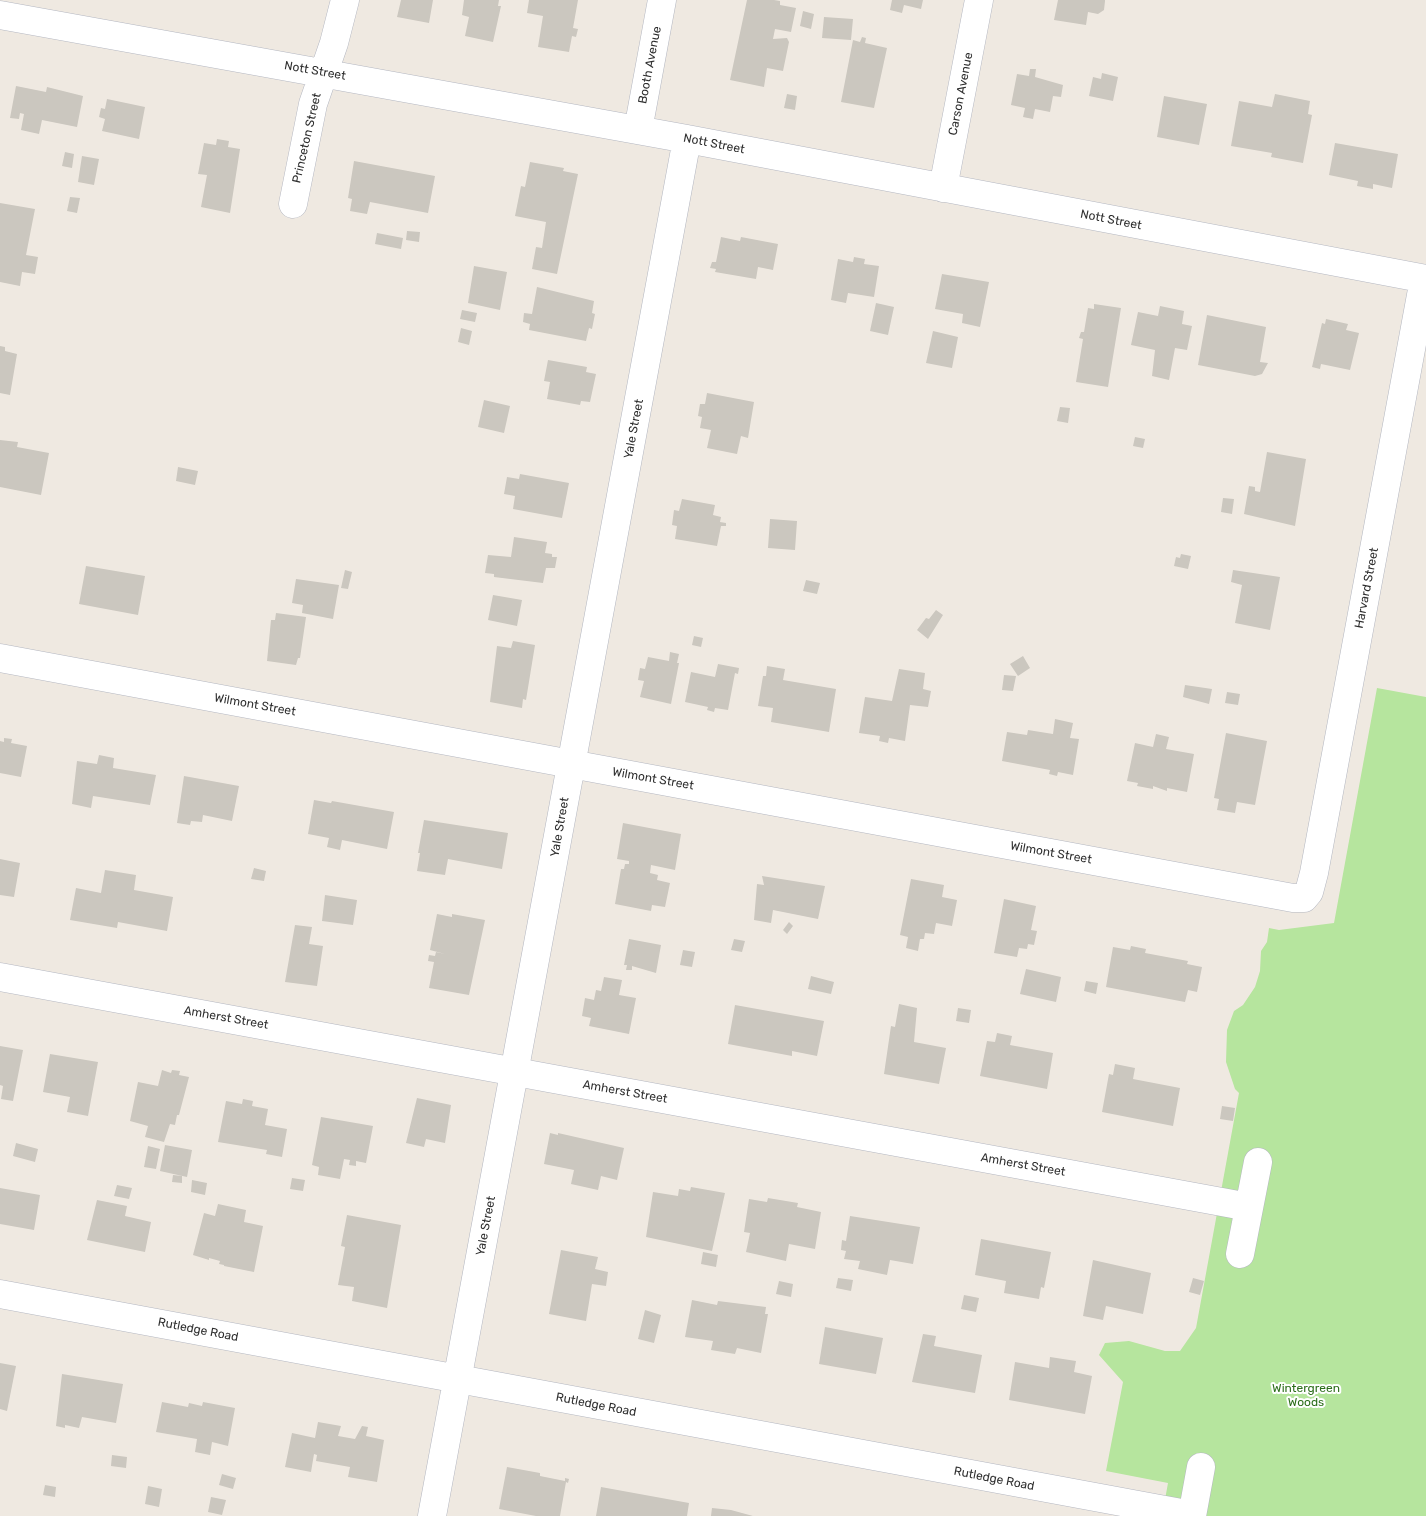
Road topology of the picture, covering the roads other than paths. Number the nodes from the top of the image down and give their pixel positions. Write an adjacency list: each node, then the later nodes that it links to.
1 (344, 0): 5 (street, Princeton Street)
2 (662, 0): 6 (street, Booth Avenue)
3 (979, 0): 8 (street, Carson Avenue)
4 (0, 15): 5 (street, Nott Street)
5 (325, 73): 6 (street, Nott Street); 9 (street, Princeton Street)
6 (638, 130): 7 (street, Nott Street)
7 (688, 139): 8 (street, Nott Street); 12 (street, Yale Street)
8 (943, 188): 10 (street, Nott Street)
9 (293, 204)
10 (1425, 279): 13 (street, Harvard Street)
11 (0, 658): 12 (street, Wilmont Street)
12 (572, 764): 13 (street, Wilmont Street); 15 (street, Yale Street)
13 (1306, 897)
14 (0, 976): 15 (street, Amherst Street)
15 (515, 1072): 17 (street, Amherst Street); 20 (street, Yale Street)
16 (1258, 1162): 17 (street)
17 (1249, 1207): 18 (street)
18 (1240, 1254)
19 (0, 1294): 20 (street, Rutledge Road)
20 (458, 1379): 22 (street, Yale Street); 23 (street, Rutledge Road)
21 (1201, 1467): 23 (street, Rutledge Road)
22 (432, 1516)
23 (1192, 1516)

